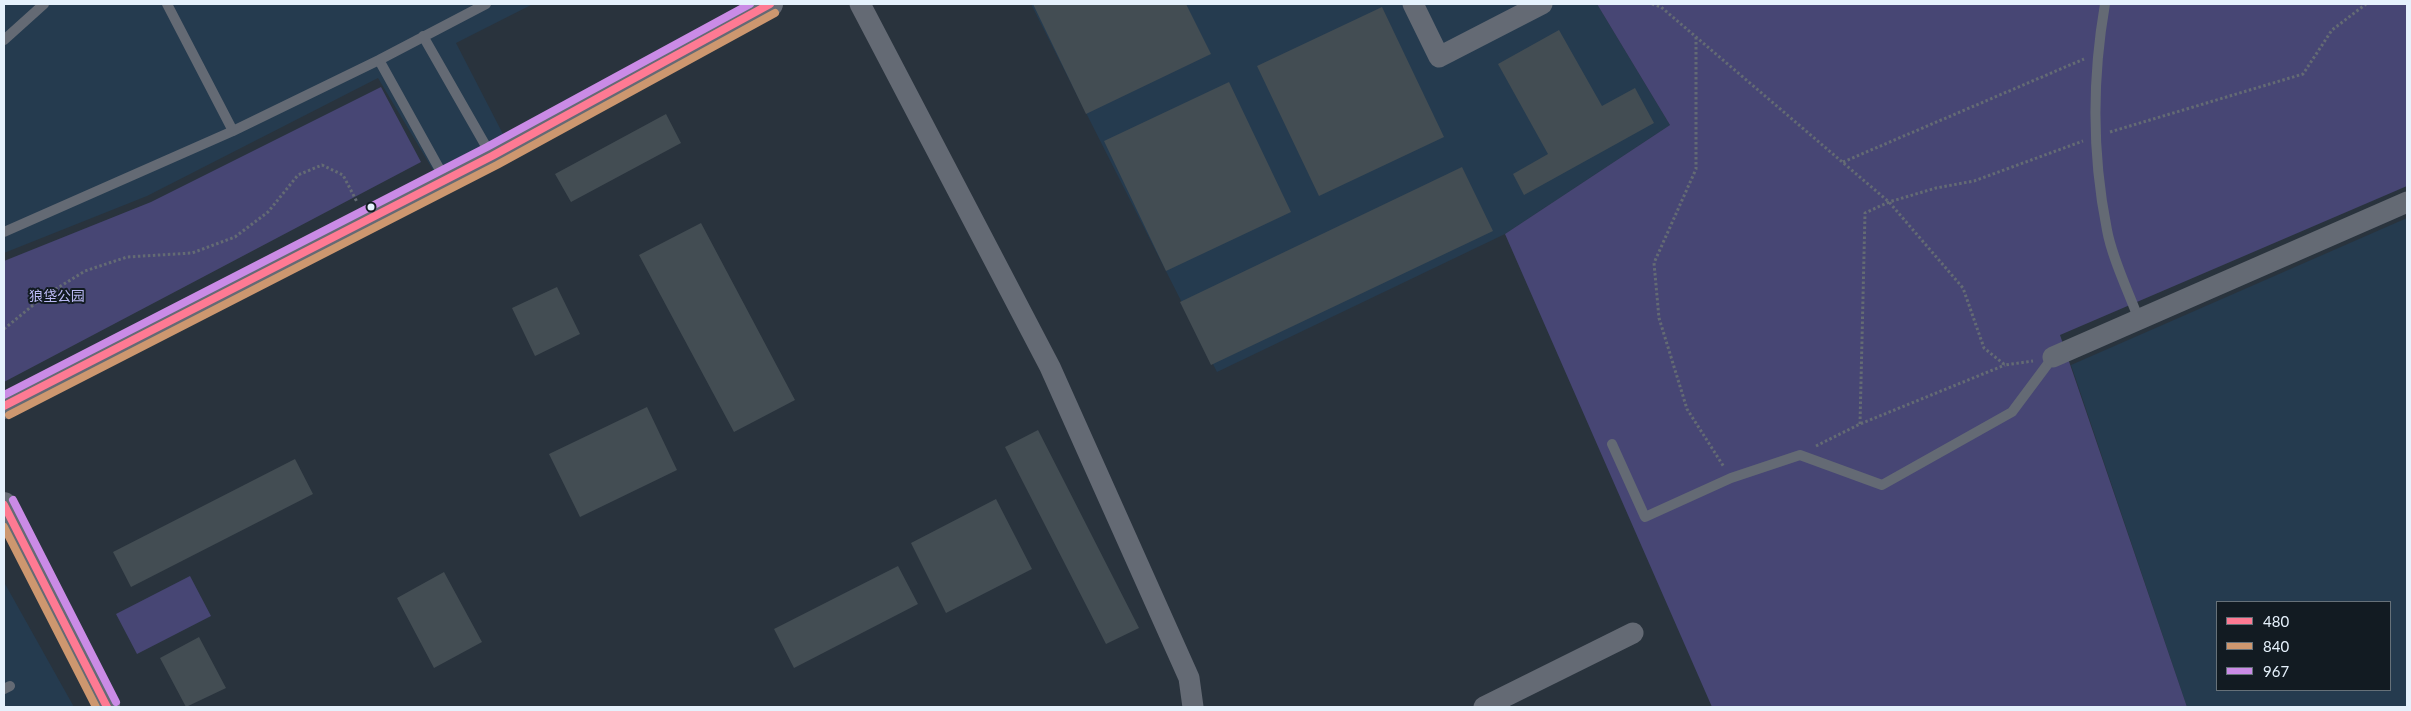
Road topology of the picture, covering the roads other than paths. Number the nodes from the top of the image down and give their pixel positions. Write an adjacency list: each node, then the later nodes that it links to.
1 (44, 4): 10 (lane)
2 (167, 4): 12 (lane)
3 (486, 4): 9 (lane)
4 (770, 4): 13 (street)
5 (860, 4): 24 (street)
6 (1413, 4): 7 (street)
7 (1542, 4)
8 (2105, 4): 17 (lane)
9 (422, 36): 11 (lane); 13 (lane)
10 (4, 40)
11 (379, 60): 12 (lane); 14 (lane)
12 (233, 131): 16 (lane)
13 (492, 156): 14 (street)
14 (445, 180): 19 (street)
15 (2407, 202): 17 (street)
16 (4, 232)
17 (2139, 320): 18 (street)
18 (2053, 357): 20 (lane)
19 (4, 406)
20 (1612, 444)
21 (4, 505): 23 (street)
22 (1633, 633): 25 (street)
23 (107, 707)
24 (1193, 707)
25 (1484, 707)

